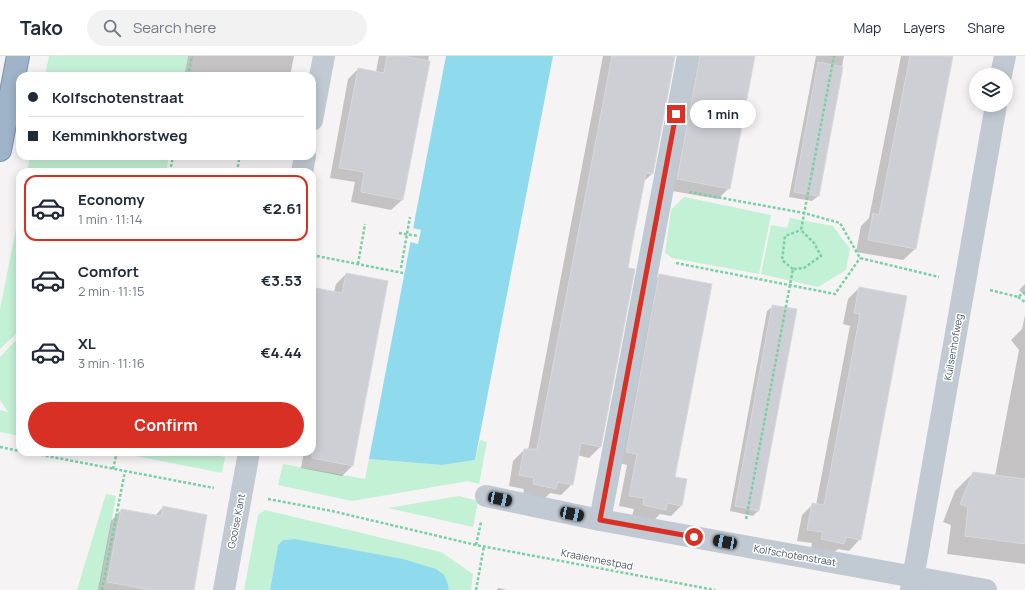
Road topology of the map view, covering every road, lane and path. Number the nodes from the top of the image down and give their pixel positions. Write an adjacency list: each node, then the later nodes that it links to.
1 (18, 56): 11 (highway)
2 (192, 56): 8 (path)
3 (324, 56): 9 (street)
4 (688, 56): 14 (street)
5 (834, 56): 15 (path)
6 (1005, 56): 7 (street)
7 (1002, 68)
8 (189, 72)
9 (316, 99)
10 (995, 112): 29 (street, Kuilsenhofweg)
11 (0, 150)
12 (239, 160): 13 (path)
13 (238, 168)
14 (663, 188): 15 (path); 23 (street)
15 (804, 213): 18 (path); 24 (path)
16 (410, 217): 20 (path)
17 (366, 224): 25 (path)
18 (801, 230): 27 (path); 27 (path)
19 (399, 233): 20 (path)
20 (407, 234): 21 (path); 26 (path)
21 (418, 236)
22 (316, 256): 25 (path)
23 (650, 258): 30 (path); 41 (street)
24 (860, 258): 29 (path); 30 (path)
25 (358, 264): 28 (path)
26 (401, 268)
27 (793, 269): 30 (path)
28 (402, 273)
29 (964, 283): 32 (path); 45 (street, Kuilsenhofweg)
30 (790, 286): 43 (path)
31 (1025, 292): 32 (path)
32 (1018, 297): 33 (path)
33 (1025, 302)
34 (0, 447): 35 (path)
35 (16, 450)
36 (116, 456): 38 (path)
37 (248, 456): 47 (street, Gooise Kant)
38 (113, 469)
39 (125, 471): 46 (path)
40 (486, 496): 41 (street, Kolfschotenstraat)
41 (600, 520): 43 (street, Kolfschotenstraat)
42 (476, 545): 44 (path, Kraaiennestpad)
43 (741, 545): 45 (street, Kolfschotenstraat)
44 (484, 546): 48 (path); 49 (path, Kraaiennestpad)
45 (912, 583): 50 (street, Kolfschotenstraat)
46 (102, 590)
47 (224, 590)
48 (476, 590)
49 (715, 590)
50 (986, 590)

